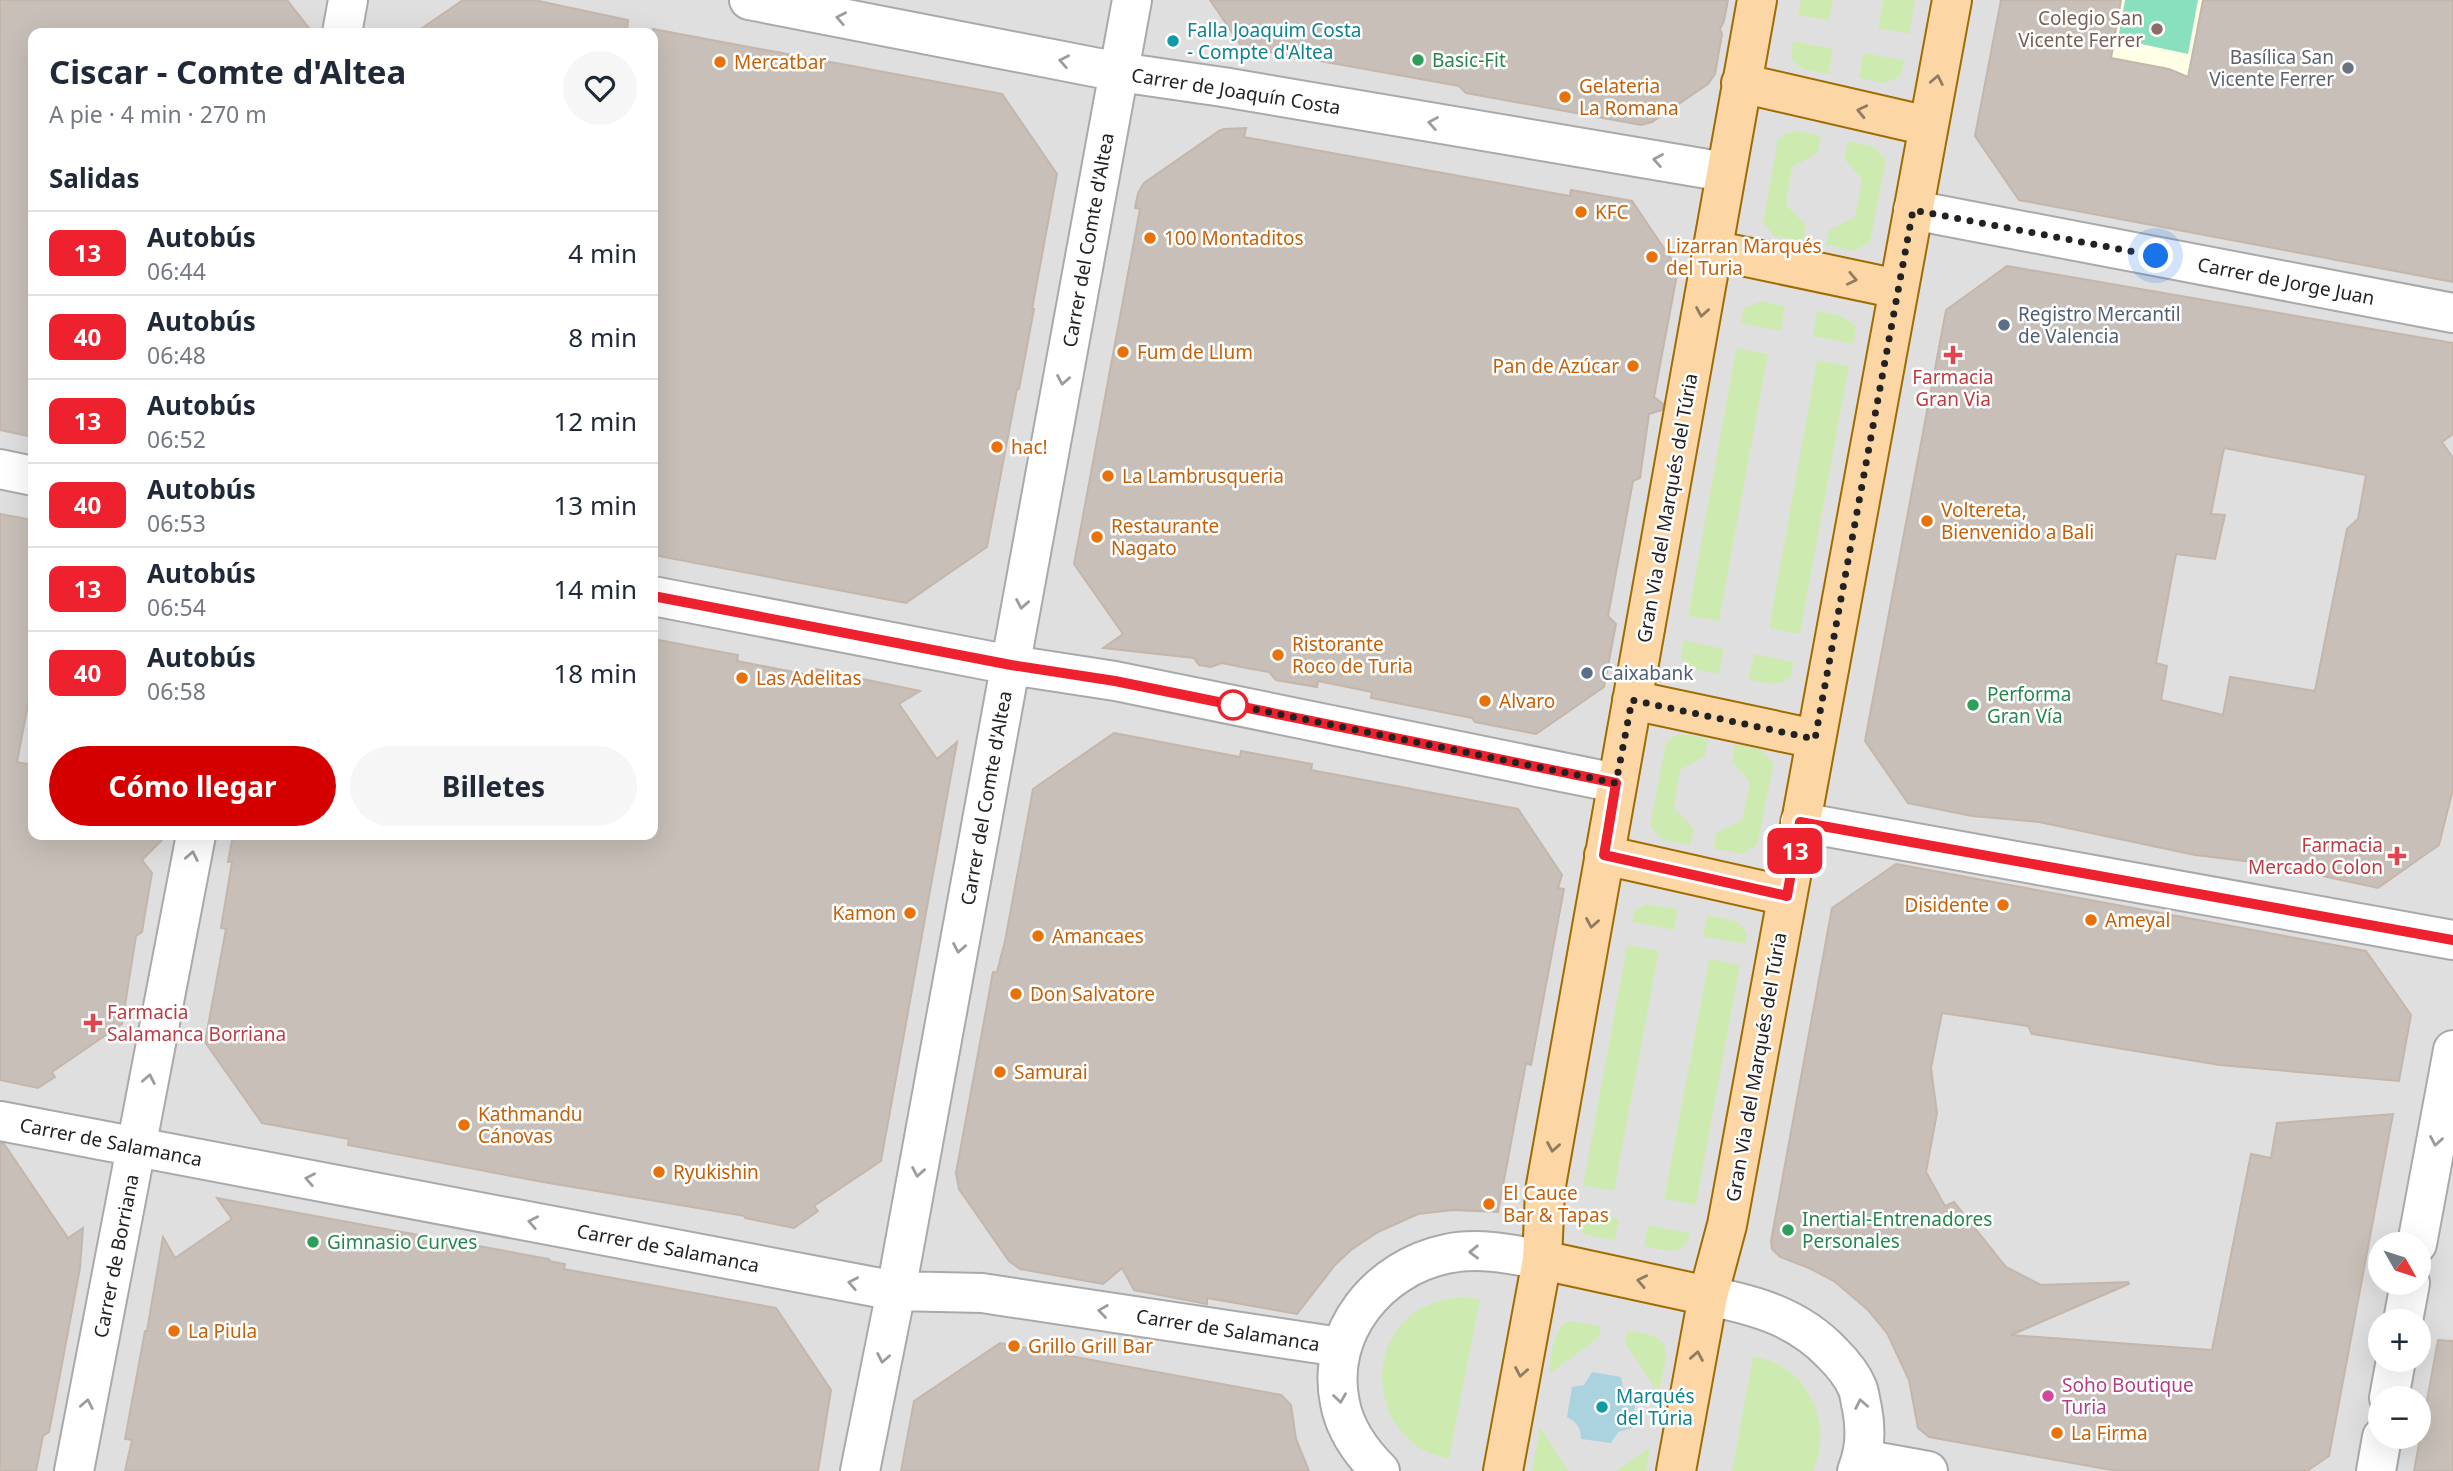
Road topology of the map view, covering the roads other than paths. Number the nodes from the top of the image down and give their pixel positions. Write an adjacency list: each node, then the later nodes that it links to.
1 (348, 0): 6 (street)
2 (749, 0): 7 (street, Carrer de Joaquín Costa, one-way to 2)
3 (1132, 0): 7 (street, Carrer del Comte d'Altea)
4 (1757, 0): 8 (main road, Gran Via del Marqués del Túria)
5 (1952, 0): 9 (main road, Gran Via del Marqués del Túria, one-way to 5)
6 (343, 28)
7 (1119, 72): 10 (street, Carrer de Joaquín Costa, one-way to 7); 18 (street, Carrer del Comte d'Altea, one-way to 18)
8 (1741, 83): 9 (main road, one-way to 8); 10 (main road, Gran Via del Marqués del Túria)
9 (1928, 126): 11 (main road, Gran Via del Marqués del Túria)
10 (1725, 172): 12 (main road, Gran Via del Marqués del Túria)
11 (1913, 210): 13 (main road, Gran Via del Marqués del Túria); 14 (street, Carrer de Jorge Juan)
12 (1713, 250): 13 (main road, one-way to 13); 19 (main road, Gran Via del Marqués del Túria, one-way to 19)
13 (1898, 289): 20 (main road, Gran Via del Marqués del Túria)
14 (2453, 313)
15 (0, 469): 16 (street)
16 (28, 475)
17 (658, 597): 18 (street)
18 (1011, 665): 21 (street); 32 (street, Carrer del Comte d'Altea, one-way to 32)
19 (1632, 700): 20 (main road); 21 (main road, Gran Via del Marqués del Túria)
20 (1815, 739): 22 (main road, Gran Via del Marqués del Túria)
21 (1616, 783): 24 (main road, Gran Via del Marqués del Túria)
22 (1800, 822): 25 (main road, Gran Via del Marqués del Túria); 26 (street)
23 (195, 840): 29 (street, Carrer de Borriana, one-way to 23)
24 (1604, 855): 25 (main road); 31 (main road, Gran Via del Marqués del Túria, one-way to 31)
25 (1787, 896): 33 (main road, Gran Via del Marqués del Túria)
26 (2453, 940)
27 (2453, 1050): 30 (street, one-way to 30)
28 (0, 1121): 29 (street, Carrer de Salamanca)
29 (137, 1146): 32 (street, Carrer de Salamanca, one-way to 29); 37 (street, Carrer de Borriana, one-way to 29)
30 (2419, 1232)
31 (1542, 1260): 33 (main road, one-way to 31); 34 (street, one-way to 34); 40 (main road, Gran Via del Marqués del Túria, one-way to 40)
32 (896, 1291): 34 (street, Carrer de Salamanca, one-way to 32); 38 (street, Carrer del Comte d'Altea, one-way to 38)
33 (1708, 1296): 36 (street, one-way to 33); 41 (main road, Gran Via del Marqués del Túria, one-way to 33)
34 (1340, 1347): 39 (street, one-way to 39)
35 (2380, 1449): 43 (street)
36 (1859, 1465): 42 (street)
37 (74, 1471)
38 (860, 1471)
39 (1380, 1471)
40 (1503, 1471)
41 (1676, 1471)
42 (1928, 1471)
43 (2376, 1471)

